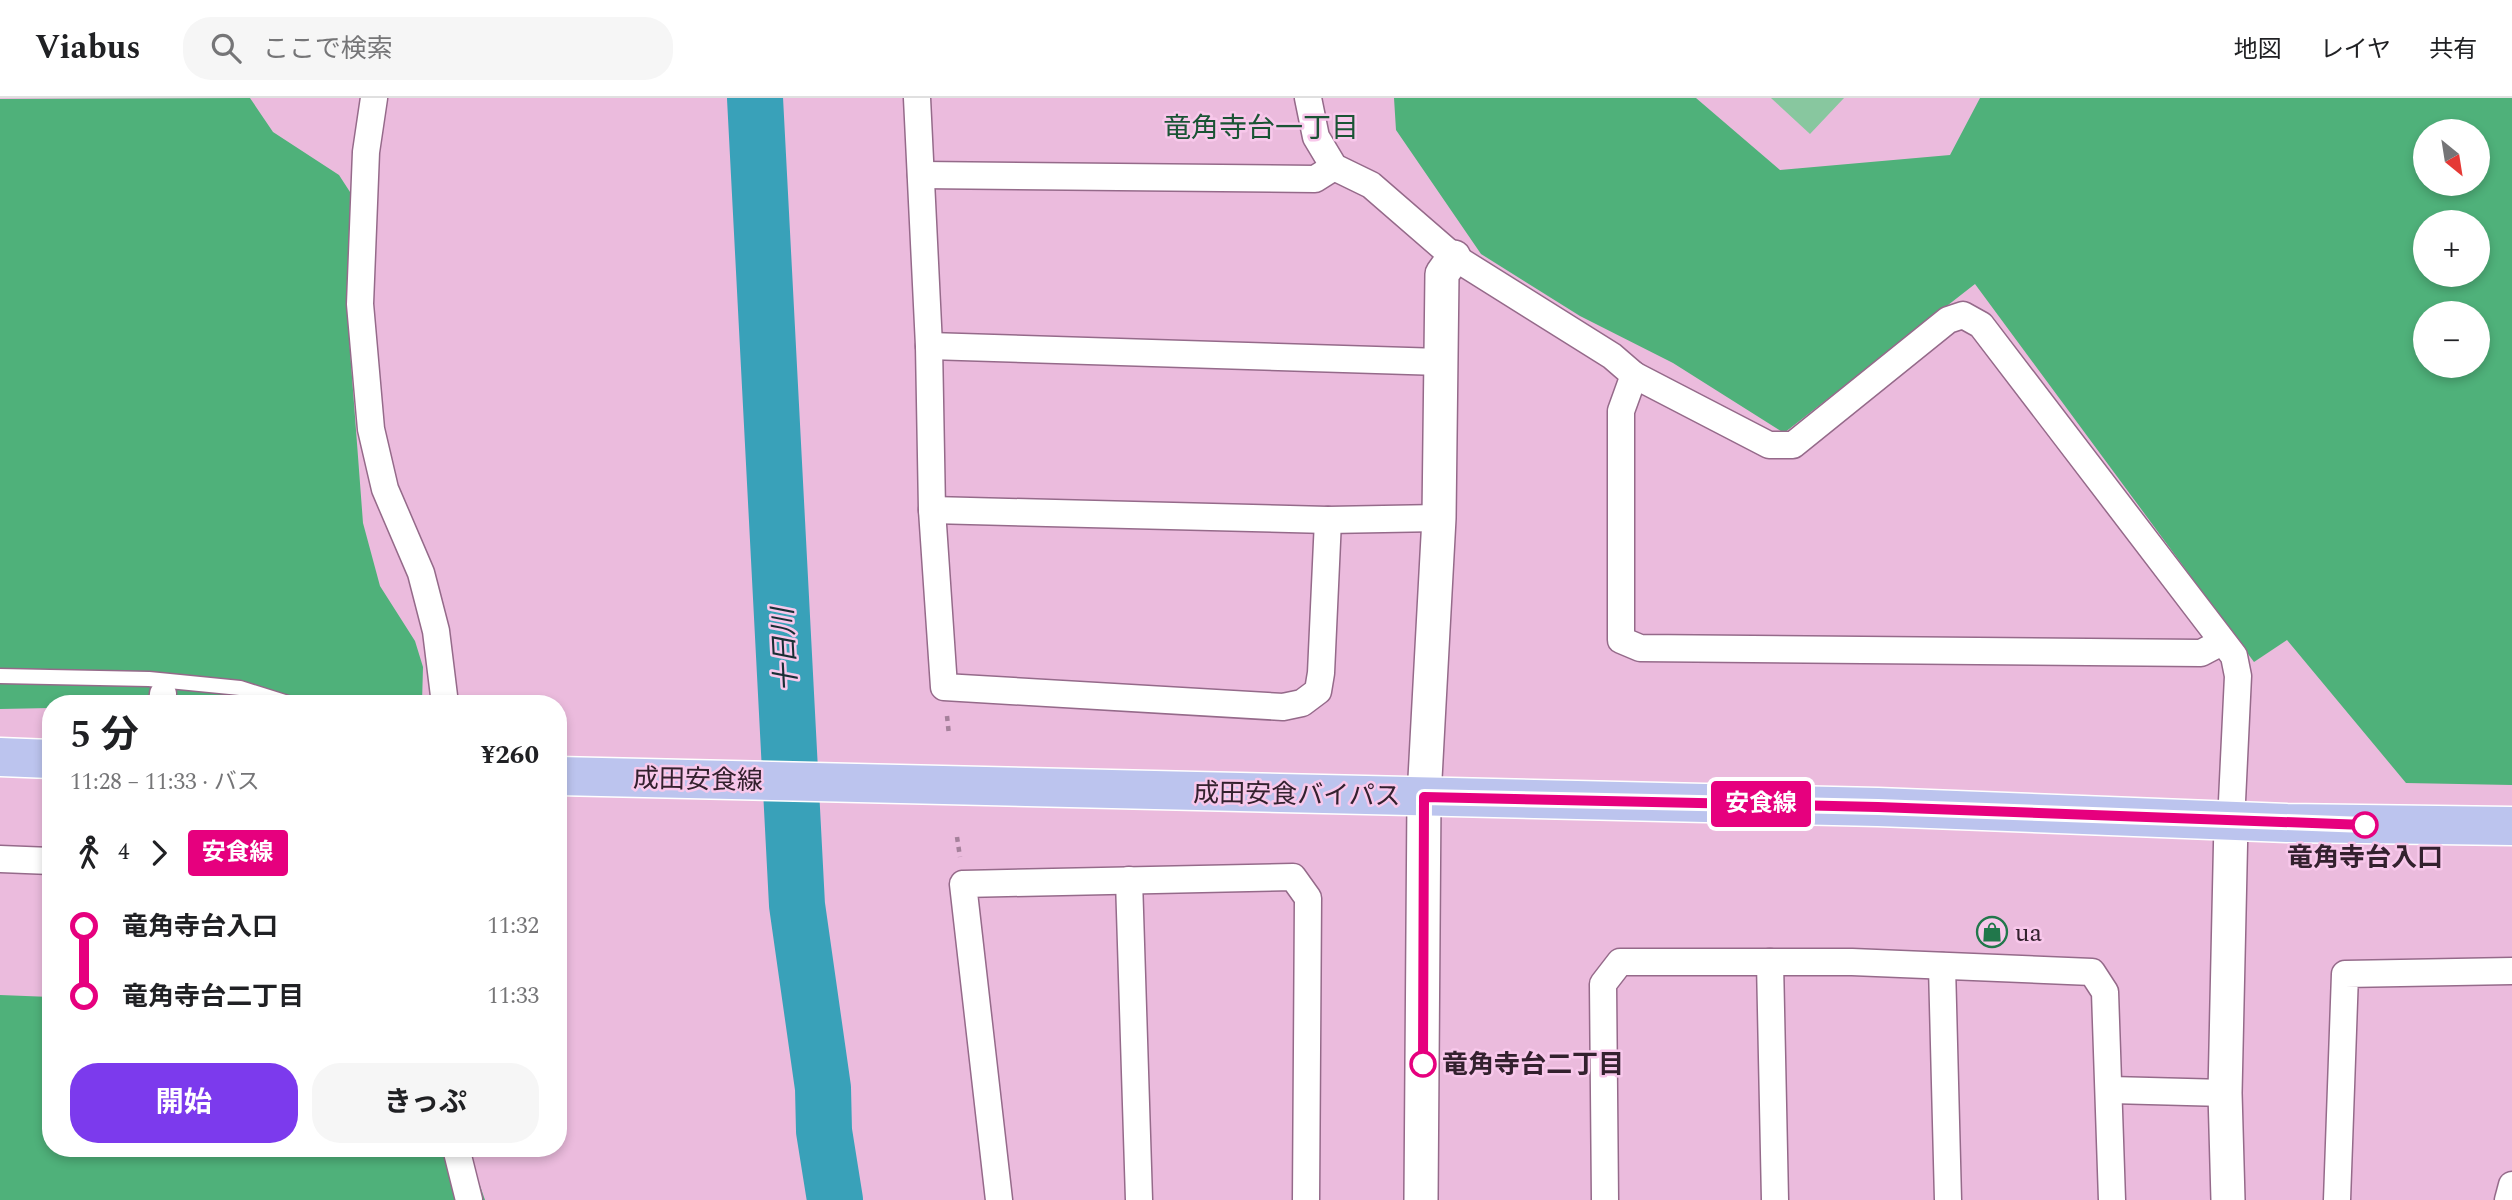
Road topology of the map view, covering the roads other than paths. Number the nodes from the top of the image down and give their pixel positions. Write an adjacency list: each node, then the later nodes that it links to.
1 (374, 98): 17 (street)
2 (917, 98): 5 (street)
3 (1308, 98): 4 (street)
4 (1334, 167): 5 (street); 6 (street)
5 (921, 175): 7 (street)
6 (1454, 257): 8 (street); 9 (street)
7 (929, 346): 8 (street); 10 (street)
8 (1441, 362): 11 (street)
9 (1634, 375): 13 (street); 13 (street)
10 (932, 510): 12 (street); 12 (street)
11 (1439, 518): 12 (street); 22 (street)
12 (1328, 520)
13 (2222, 642): 23 (street)
14 (0, 676): 15 (lane)
15 (158, 692): 16 (lane)
16 (262, 695)
17 (445, 695)
18 (0, 757): 19 (main road)
19 (42, 759)
20 (567, 776): 21 (main road, 成田安食線)
21 (838, 782): 22 (main road, 成田安食バイパス)
22 (1424, 797): 23 (main road, 成田安食バイパス); 39 (street)
23 (2231, 822): 24 (main road, 成田安食バイパス); 32 (street)
24 (2512, 826)
25 (0, 859): 26 (street)
26 (42, 861)
27 (1129, 880): 36 (street); 37 (street); 38 (street)
28 (1770, 962): 29 (street); 40 (street); 41 (street)
29 (1942, 965): 31 (street); 42 (street)
30 (2512, 971): 45 (street)
31 (2111, 1090): 32 (street); 43 (street)
32 (2225, 1093): 44 (street)
33 (458, 1157): 35 (street)
34 (2512, 1185): 46 (street)
35 (469, 1200)
36 (999, 1200)
37 (1139, 1200)
38 (1306, 1200)
39 (1421, 1200)
40 (1605, 1200)
41 (1775, 1200)
42 (1948, 1200)
43 (2112, 1200)
44 (2228, 1200)
45 (2337, 1200)
46 (2508, 1200)

